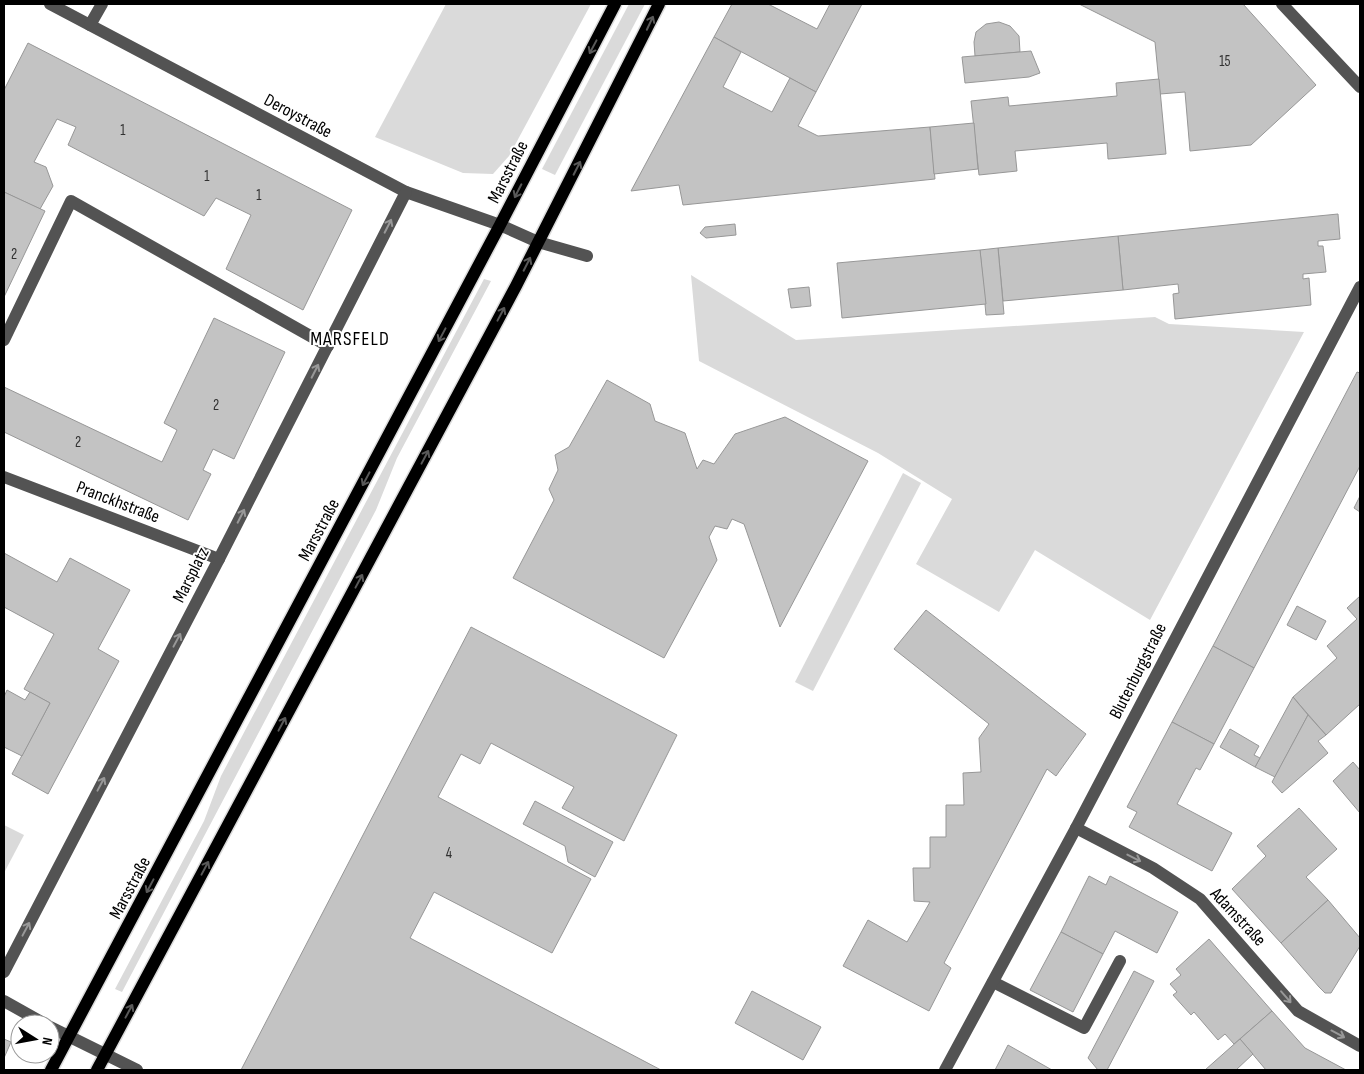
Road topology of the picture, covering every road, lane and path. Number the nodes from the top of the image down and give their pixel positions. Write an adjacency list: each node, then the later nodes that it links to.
1 (50, 4): 6 (street, Deroystraße)
2 (102, 4): 6 (street)
3 (615, 4): 9 (main road, Marsstraße, one-way to 9)
4 (659, 4): 10 (main road, one-way to 4)
5 (1282, 4): 7 (street)
6 (90, 25): 8 (street, Deroystraße)
7 (1360, 87)
8 (406, 192): 9 (street, Deroystraße); 14 (street, Marsplatz, one-way to 8)
9 (500, 225): 10 (street, Deroystraße); 24 (main road, Marsstraße, one-way to 24)
10 (538, 242): 11 (street, Deroystraße); 26 (main road, one-way to 10)
11 (586, 256)
12 (1360, 287): 17 (street, Blutenburgstraße)
13 (4, 340): 14 (street)
14 (328, 346): 16 (street, Marsplatz, one-way to 14)
15 (4, 477): 16 (street, Pranckhstraße)
16 (219, 559): 19 (street, Marsplatz, one-way to 16)
17 (1076, 828): 20 (street, Blutenburgstraße); 25 (street, Adamstraße, one-way to 25)
18 (1120, 961): 20 (street)
19 (4, 972)
20 (993, 982): 30 (street, Blutenburgstraße)
21 (4, 1002): 22 (street)
22 (27, 1014)
23 (60, 1032): 24 (street)
24 (70, 1037): 26 (street); 27 (main road, Marsstraße)
25 (1360, 1046)
26 (107, 1054): 28 (main road); 29 (street)
27 (51, 1070)
28 (97, 1070)
29 (137, 1070)
30 (945, 1070)

